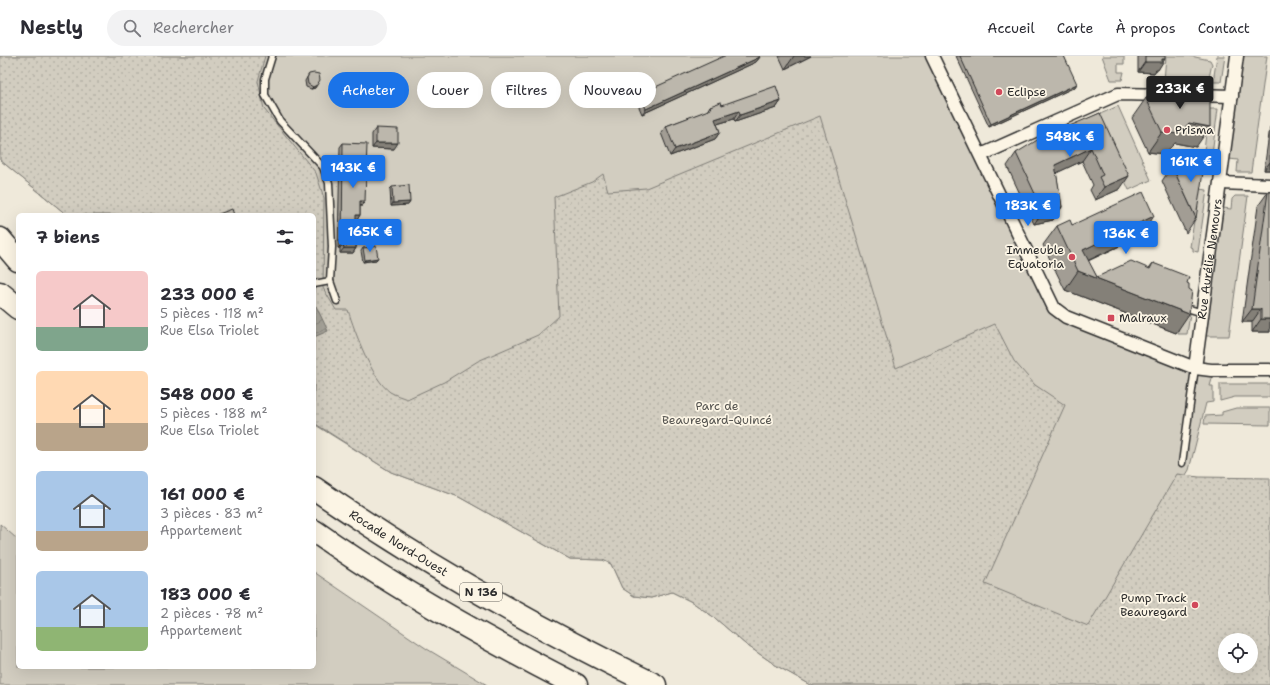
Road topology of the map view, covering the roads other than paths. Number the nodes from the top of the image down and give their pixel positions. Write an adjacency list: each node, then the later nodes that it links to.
1 (272, 56): 12 (lane)
2 (932, 56): 5 (street)
3 (1237, 56): 4 (street, Rue Aurélie Nemours)
4 (1232, 96): 5 (street); 6 (street, Rue Aurélie Nemours)
5 (981, 156): 19 (street)
6 (1221, 183): 7 (street); 18 (street, Rue Aurélie Nemours)
7 (1270, 185)
8 (0, 239): 10 (highway)
9 (0, 246): 11 (highway)
10 (16, 259)
11 (16, 259)
12 (330, 281): 13 (lane); 15 (lane)
13 (316, 284)
14 (0, 293): 16 (highway)
15 (336, 301)
16 (16, 306)
17 (1179, 306): 18 (lane)
18 (1203, 313): 19 (street, Rue Aurélie Nemours)
19 (1195, 368): 20 (street); 21 (lane)
20 (1270, 370)
21 (1182, 463)
22 (316, 489): 25 (highway, Rocade Nord-Ouest / N 136)
23 (316, 532): 24 (highway, N 136)
24 (576, 685)
25 (655, 685)

